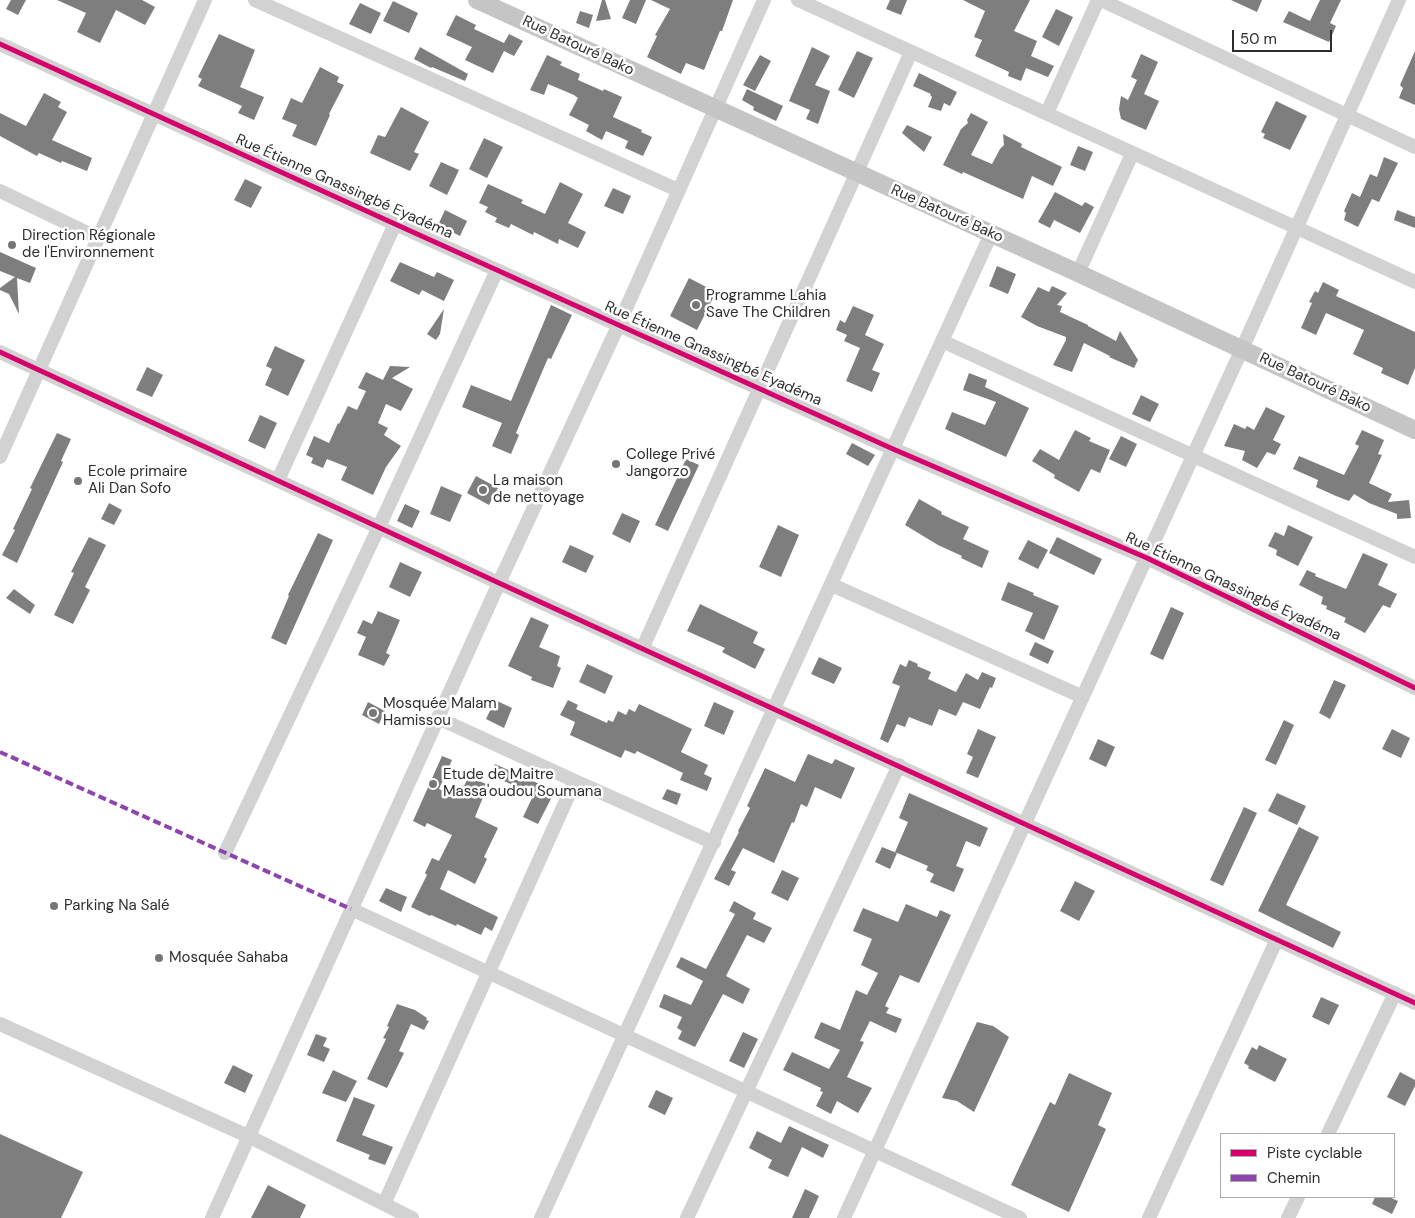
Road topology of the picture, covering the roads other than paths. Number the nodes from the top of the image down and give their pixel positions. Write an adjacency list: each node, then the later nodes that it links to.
1 (206, 0): 12 (street)
2 (255, 0): 17 (street)
3 (478, 0): 10 (main road, Rue Batouré Bako)
4 (764, 0): 10 (street)
5 (798, 0): 9 (street)
6 (1099, 0): 11 (street); 13 (street)
7 (1399, 0): 13 (street)
8 (0, 44): 12 (street, Rue Étienne Gnassingbé Eyadéma)
9 (911, 52): 11 (street); 16 (street)
10 (715, 109): 16 (main road, Rue Batouré Bako); 17 (street)
11 (1047, 113): 15 (street)
12 (154, 114): 19 (street, Rue Étienne Gnassingbé Eyadéma); 22 (street)
13 (1347, 114): 14 (street); 20 (street)
14 (1415, 147)
15 (1132, 154): 20 (street); 24 (street)
16 (857, 173): 21 (main road, Rue Batouré Bako); 31 (street)
17 (678, 190): 26 (street)
18 (0, 191): 22 (street)
19 (395, 224): 23 (street, Rue Étienne Gnassingbé Eyadéma); 36 (street)
20 (1296, 228): 25 (street); 28 (street)
21 (991, 234): 24 (main road, Rue Batouré Bako); 27 (street)
22 (98, 238): 30 (street)
23 (497, 270): 26 (street, Rue Étienne Gnassingbé Eyadéma); 37 (street)
24 (1078, 273): 28 (main road, Rue Batouré Bako)
25 (1415, 282)
26 (619, 324): 31 (street, Rue Étienne Gnassingbé Eyadéma); 40 (street)
27 (942, 341): 33 (street); 34 (street)
28 (1242, 349): 32 (main road, Rue Batouré Bako); 34 (street)
29 (0, 352): 30 (street)
30 (40, 370): 35 (street); 36 (street)
31 (759, 388): 33 (street, Rue Étienne Gnassingbé Eyadéma); 42 (street)
32 (1415, 430)
33 (893, 449): 39 (street, Rue Étienne Gnassingbé Eyadéma); 41 (street)
34 (1193, 456): 38 (street); 39 (street)
35 (0, 457)
36 (278, 480): 37 (street)
37 (379, 527): 40 (street); 51 (street)
38 (1415, 557)
39 (1146, 558): 43 (street, Rue Étienne Gnassingbé Eyadéma); 44 (street)
40 (499, 583): 42 (street); 46 (street)
41 (832, 585): 44 (street); 45 (street)
42 (643, 647): 45 (street)
43 (1415, 688)
44 (1083, 697): 49 (street)
45 (775, 708): 47 (street); 50 (street)
46 (438, 718): 48 (street); 52 (street)
47 (899, 765): 49 (street); 59 (street)
48 (575, 782): 50 (street); 54 (street)
49 (1025, 824): 53 (street); 62 (street)
50 (714, 843): 58 (street)
51 (225, 853)
52 (351, 909): 54 (street); 61 (street)
53 (1277, 939): 55 (street); 71 (street)
54 (489, 974): 58 (street); 64 (street)
55 (1395, 993): 56 (street); 60 (street)
56 (1415, 1002)
57 (0, 1024): 61 (street)
58 (624, 1036): 59 (street); 67 (street)
59 (747, 1092): 62 (street); 68 (street)
60 (1328, 1133)
61 (250, 1137): 64 (street); 65 (street)
62 (875, 1150): 69 (street); 70 (street)
63 (1298, 1198): 72 (street)
64 (384, 1204): 66 (street)
65 (212, 1218)
66 (412, 1218)
67 (541, 1218)
68 (687, 1218)
69 (844, 1218)
70 (1020, 1218)
71 (1150, 1218)
72 (1288, 1218)

